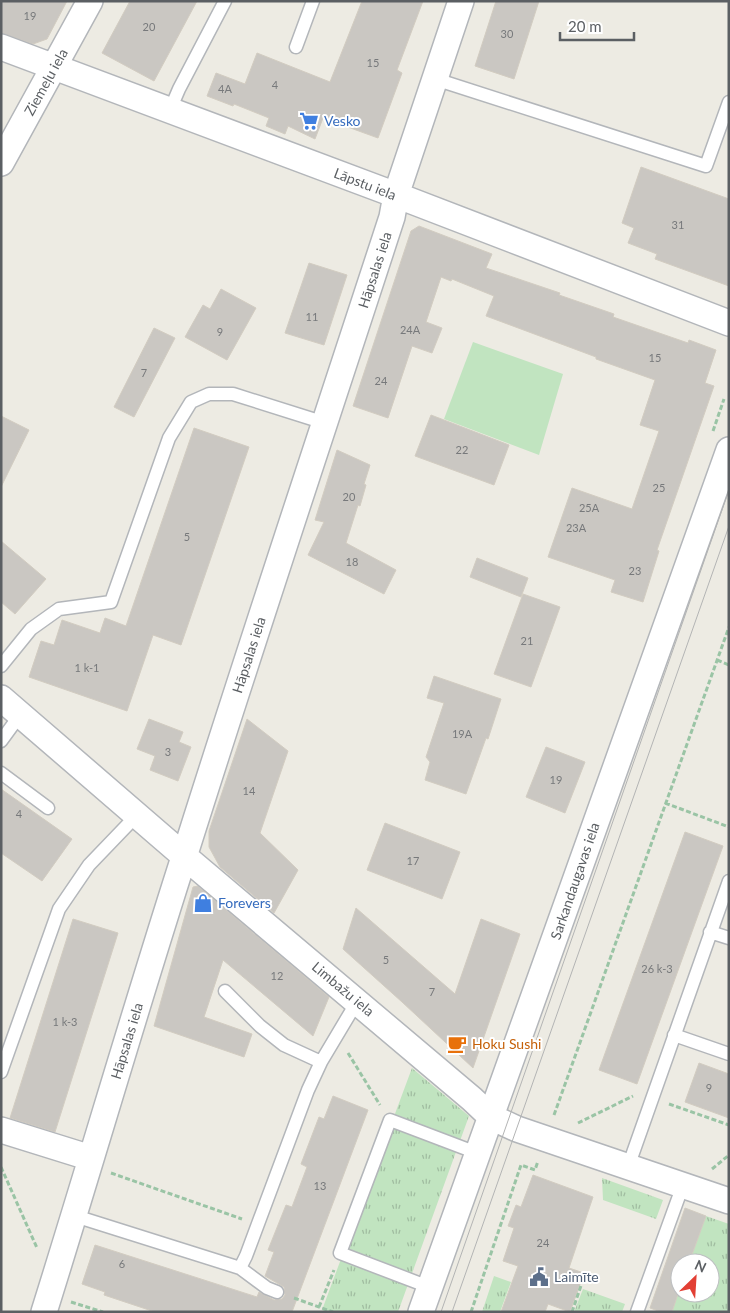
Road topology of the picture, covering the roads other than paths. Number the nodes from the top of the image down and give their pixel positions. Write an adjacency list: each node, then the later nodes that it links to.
1 (90, 1): 7 (street, Ziemeļu iela)
2 (225, 1): 10 (lane)
3 (312, 1): 6 (lane)
4 (461, 1): 8 (street, Hāpsalas iela)
5 (1, 47): 7 (street, Lāpstu iela)
6 (296, 47)
7 (55, 67): 10 (street, Lāpstu iela); 11 (street, Ziemeļu iela)
8 (435, 79): 9 (lane); 12 (street, Hāpsalas iela)
9 (729, 102)
10 (170, 110): 12 (street, Lāpstu iela)
11 (1, 163)
12 (396, 195): 13 (street, Lāpstu iela); 14 (street, Hāpsalas iela)
13 (729, 323)
14 (325, 423): 16 (lane); 23 (street, Hāpsalas iela)
15 (729, 450): 33 (street, Sarkandaugavas iela)
16 (1, 666)
17 (1, 698): 18 (street, Limbažu iela)
18 (20, 715): 19 (lane); 22 (street, Limbažu iela)
19 (1, 741)
20 (1, 772): 21 (lane)
21 (48, 808)
22 (137, 815): 23 (street, Limbažu iela); 32 (lane)
23 (184, 856): 33 (street, Limbažu iela); 36 (street, Hāpsalas iela)
24 (729, 881): 25 (lane)
25 (710, 932): 26 (lane); 29 (lane)
26 (729, 938)
27 (225, 991): 31 (lane)
28 (352, 1010): 31 (lane)
29 (674, 1035): 30 (lane); 37 (lane)
30 (729, 1054)
31 (321, 1062): 41 (lane)
32 (1, 1072)
33 (491, 1117): 35 (street, Sarkandaugavas iela); 37 (street, Limbažu iela)
34 (1, 1130): 36 (street)
35 (477, 1153): 42 (street, Sarkandaugavas iela); 42 (lane)
36 (90, 1162): 40 (street, Hāpsalas iela)
37 (628, 1167): 38 (street, Limbažu iela)
38 (683, 1185): 39 (street, Limbažu iela); 46 (lane)
39 (729, 1200)
40 (75, 1216): 41 (lane); 44 (street, Hāpsalas iela)
41 (240, 1268): 43 (lane)
42 (429, 1287): 45 (street, Sarkandaugavas iela)
43 (277, 1292)
44 (46, 1304)
45 (421, 1312)
46 (637, 1312)

